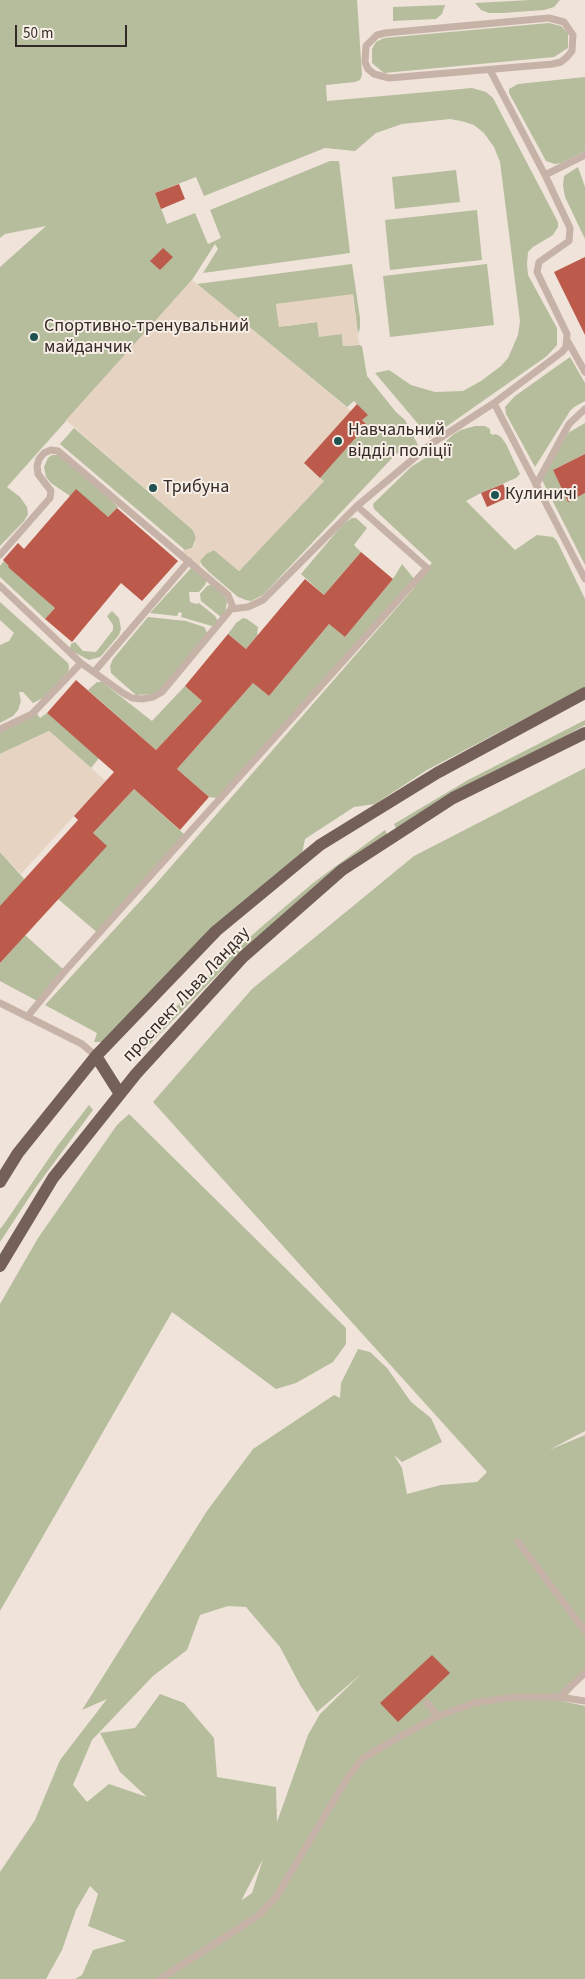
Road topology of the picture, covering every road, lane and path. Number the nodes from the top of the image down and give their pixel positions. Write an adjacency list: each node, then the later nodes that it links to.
1 (490, 70): 1 (lane); 3 (lane)
2 (585, 155): 3 (lane)
3 (545, 175): 4 (lane)
4 (568, 340): 5 (lane); 6 (lane)
5 (585, 372)
6 (494, 404): 8 (lane); 9 (lane)
7 (585, 409): 8 (lane)
8 (536, 485): 12 (lane)
9 (357, 506): 14 (lane); 21 (lane)
10 (0, 555): 11 (lane)
11 (189, 561): 14 (lane); 16 (lane)
12 (585, 579)
13 (0, 586): 15 (lane)
14 (231, 609): 16 (lane)
15 (81, 664): 16 (lane); 18 (lane)
16 (94, 672)
17 (585, 693): 22 (main road, проспект Льва Ландау)
18 (0, 729)
19 (585, 733): 23 (main road, проспект Льва Ландау)
20 (0, 1003): 21 (lane)
21 (27, 1017): 22 (lane)
22 (96, 1056): 23 (main road); 24 (main road, проспект Льва Ландау)
23 (120, 1094): 25 (main road, проспект Льва Ландау)
24 (0, 1182)
25 (0, 1266)
26 (518, 1542): 27 (lane)
27 (585, 1631)
28 (585, 1673): 29 (lane)
29 (559, 1697): 30 (lane); 32 (lane)
30 (585, 1701)
31 (428, 1703): 32 (lane)
32 (438, 1716): 33 (lane)
33 (160, 1979)

